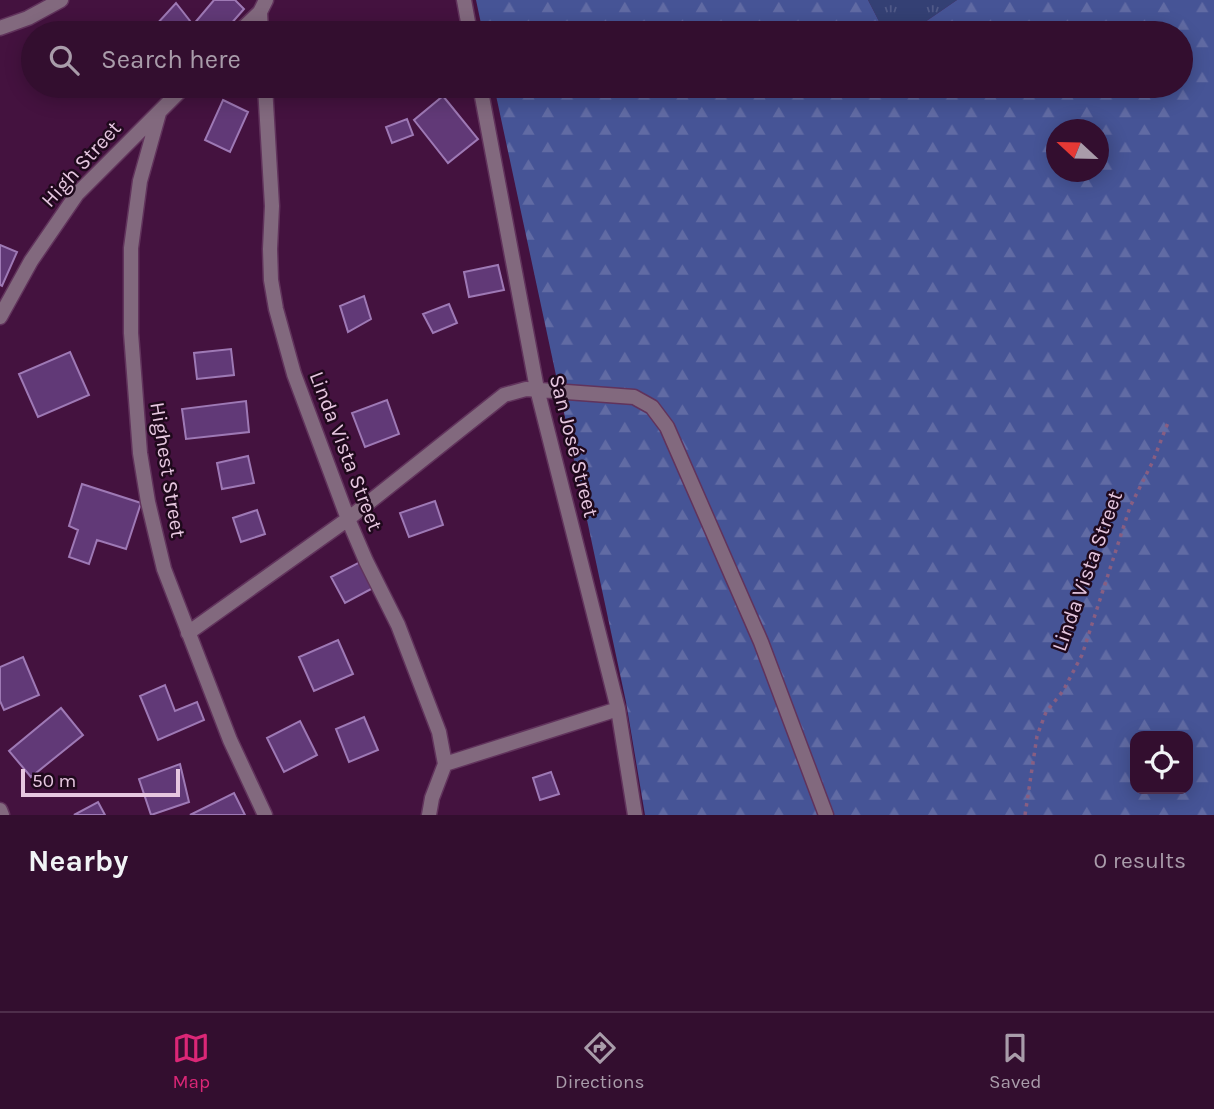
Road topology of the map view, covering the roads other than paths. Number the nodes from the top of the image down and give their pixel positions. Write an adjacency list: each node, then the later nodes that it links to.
1 (61, 0): 6 (street)
2 (464, 0): 5 (street)
3 (263, 6): 4 (street)
4 (249, 21)
5 (468, 21)
6 (0, 28)
7 (173, 98): 10 (street, High Street)
8 (266, 98): 13 (street, Linda Vista Street)
9 (482, 98): 12 (street, San José Street)
10 (159, 113): 11 (street, High Street); 14 (street, Highest Street)
11 (0, 317)
12 (537, 389): 13 (street); 15 (street, San José Street); 22 (street)
13 (348, 519): 14 (street); 16 (street, Linda Vista Street)
14 (188, 633): 19 (street, Highest Street)
15 (618, 709): 16 (street); 21 (street, San José Street)
16 (445, 764): 20 (street)
17 (0, 810): 18 (street)
18 (2, 815)
19 (265, 815)
20 (429, 815)
21 (635, 815)
22 (826, 815)

